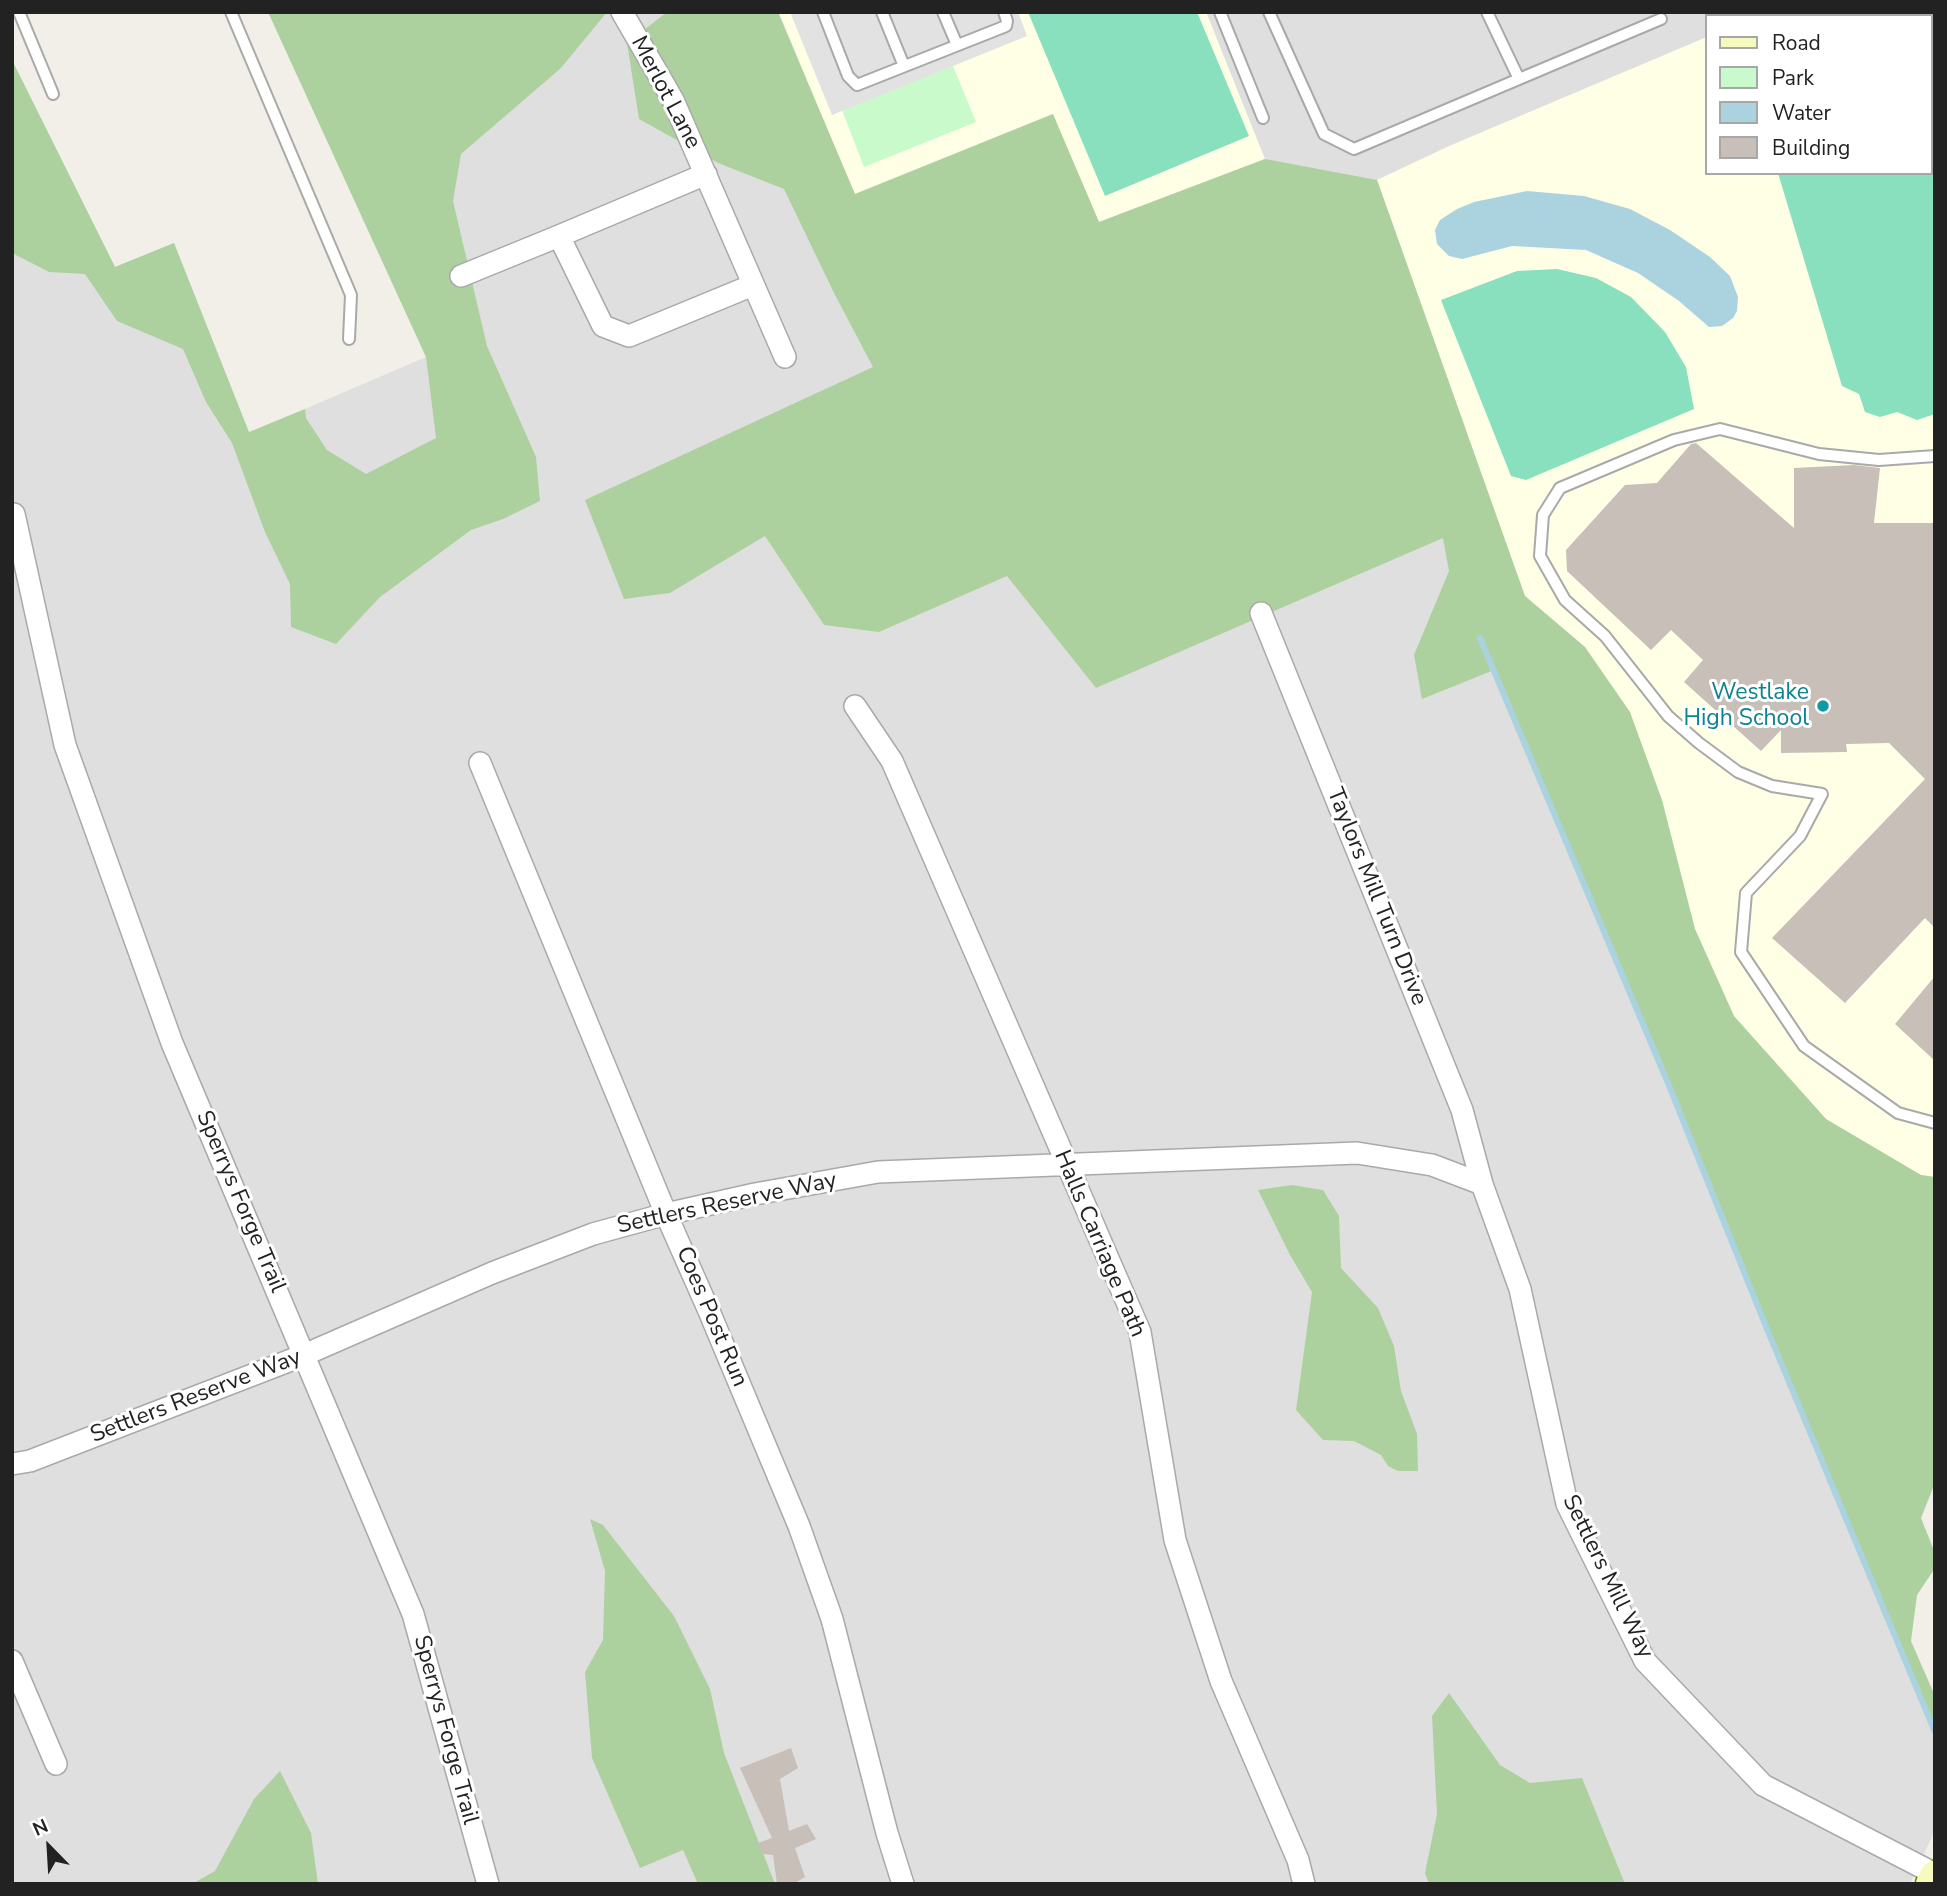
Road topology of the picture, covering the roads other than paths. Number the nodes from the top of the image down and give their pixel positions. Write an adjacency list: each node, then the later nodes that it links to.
1 (19, 12): 15 (lane)
2 (232, 12): 21 (lane)
3 (622, 12): 17 (street, Merlot Lane)
4 (823, 12): 13 (lane)
5 (882, 12): 13 (lane)
6 (943, 12): 12 (lane)
7 (1004, 12): 12 (lane)
8 (1220, 12): 16 (lane)
9 (1269, 12): 14 (lane)
10 (1487, 12): 14 (lane)
11 (1661, 19): 14 (lane)
12 (957, 46): 13 (lane)
13 (904, 66)
14 (1519, 79)
15 (52, 94)
16 (1263, 118)
17 (706, 174): 18 (street); 20 (street, Merlot Lane)
18 (559, 236): 19 (street); 20 (street)
19 (461, 276)
20 (753, 285): 22 (street, Merlot Lane)
21 (349, 339)
22 (785, 358)
23 (1935, 456): 28 (lane)
24 (14, 514): 32 (street, Sperrys Forge Trail)
25 (1261, 613): 30 (street, Taylors Mill Turn Drive)
26 (855, 706): 29 (street, Halls Carriage Path)
27 (480, 762): 31 (street, Coes Post Run)
28 (1935, 1123)
29 (1066, 1165): 30 (street, Settlers Reserve Way); 31 (street, Settlers Reserve Way); 39 (street, Halls Carriage Path)
30 (1482, 1184): 36 (street, Settlers Mill Way)
31 (666, 1214): 32 (street, Settlers Reserve Way); 38 (street, Coes Post Run)
32 (304, 1355): 33 (street, Settlers Reserve Way); 37 (street, Sperrys Forge Trail)
33 (12, 1464)
34 (12, 1661): 35 (street)
35 (56, 1764)
36 (1935, 1875): 40 (main road)
37 (488, 1884)
38 (903, 1884)
39 (1304, 1884)
40 (1931, 1884)

